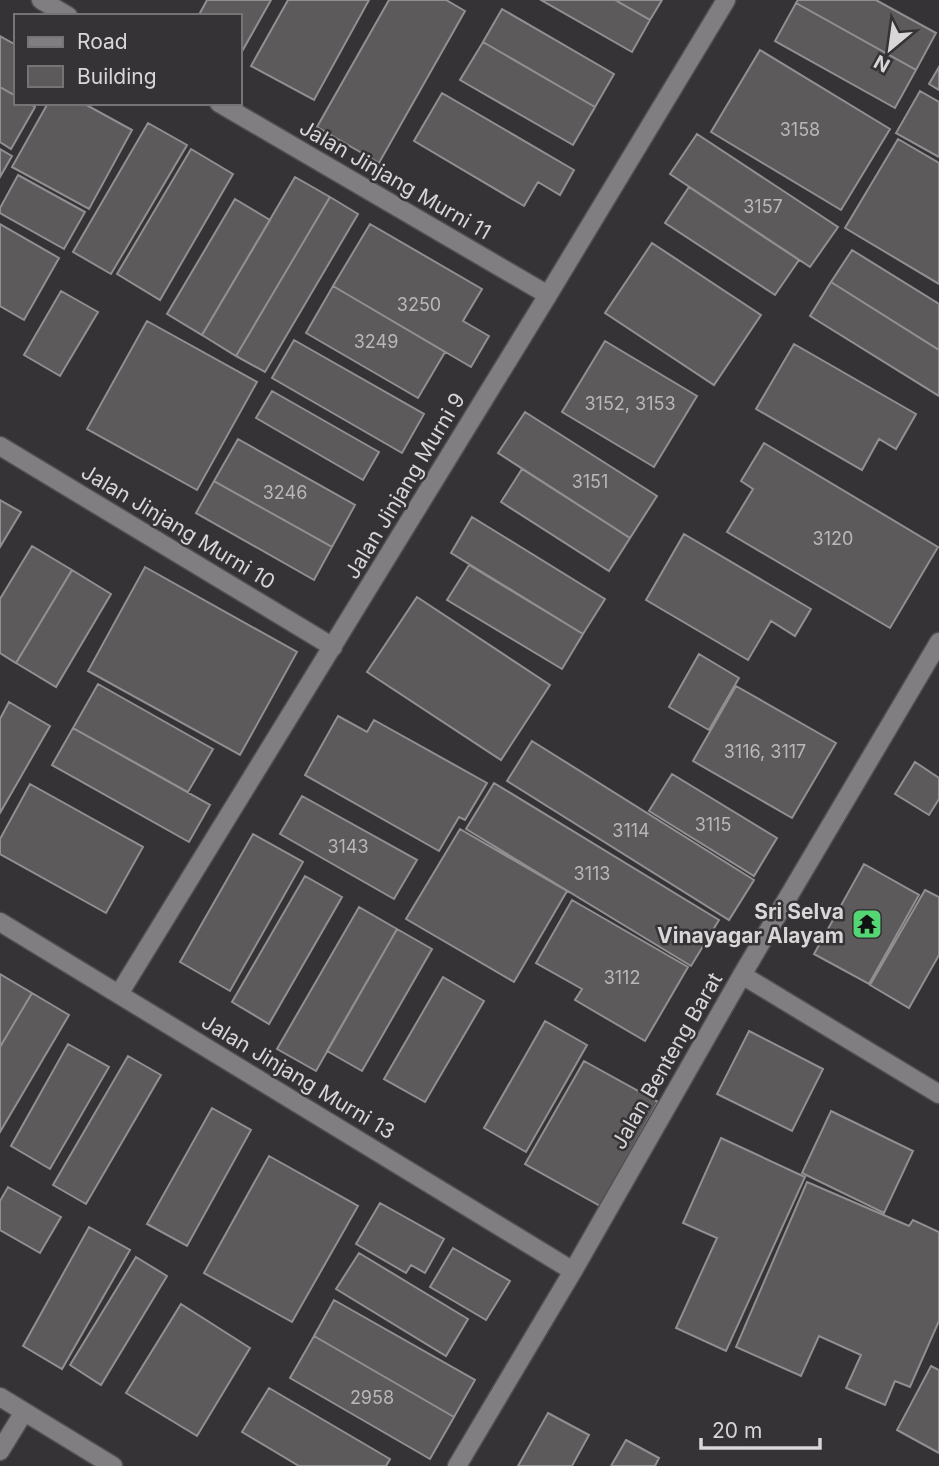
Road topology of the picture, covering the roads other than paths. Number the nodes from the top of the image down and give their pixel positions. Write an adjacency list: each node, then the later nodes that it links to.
1 (41, 0): 3 (street)
2 (726, 0): 5 (street, Jalan Jinjang Murni 9)
3 (65, 14)
4 (222, 105): 5 (street, Jalan Jinjang Murni 11)
5 (548, 295): 8 (street, Jalan Jinjang Murni 9)
6 (0, 446): 8 (street, Jalan Jinjang Murni 10)
7 (939, 642): 10 (street, Jalan Benteng Barat)
8 (332, 647): 11 (street, Jalan Jinjang Murni 9)
9 (0, 922): 11 (street, Jalan Jinjang Murni 13)
10 (742, 975): 12 (street); 13 (street, Jalan Benteng Barat)
11 (119, 994): 13 (street, Jalan Jinjang Murni 13)
12 (939, 1094)
13 (573, 1271): 18 (street, Jalan Benteng Barat)
14 (0, 1397): 15 (street)
15 (24, 1412): 16 (street); 17 (street)
16 (0, 1451)
17 (113, 1466)
18 (457, 1466)

